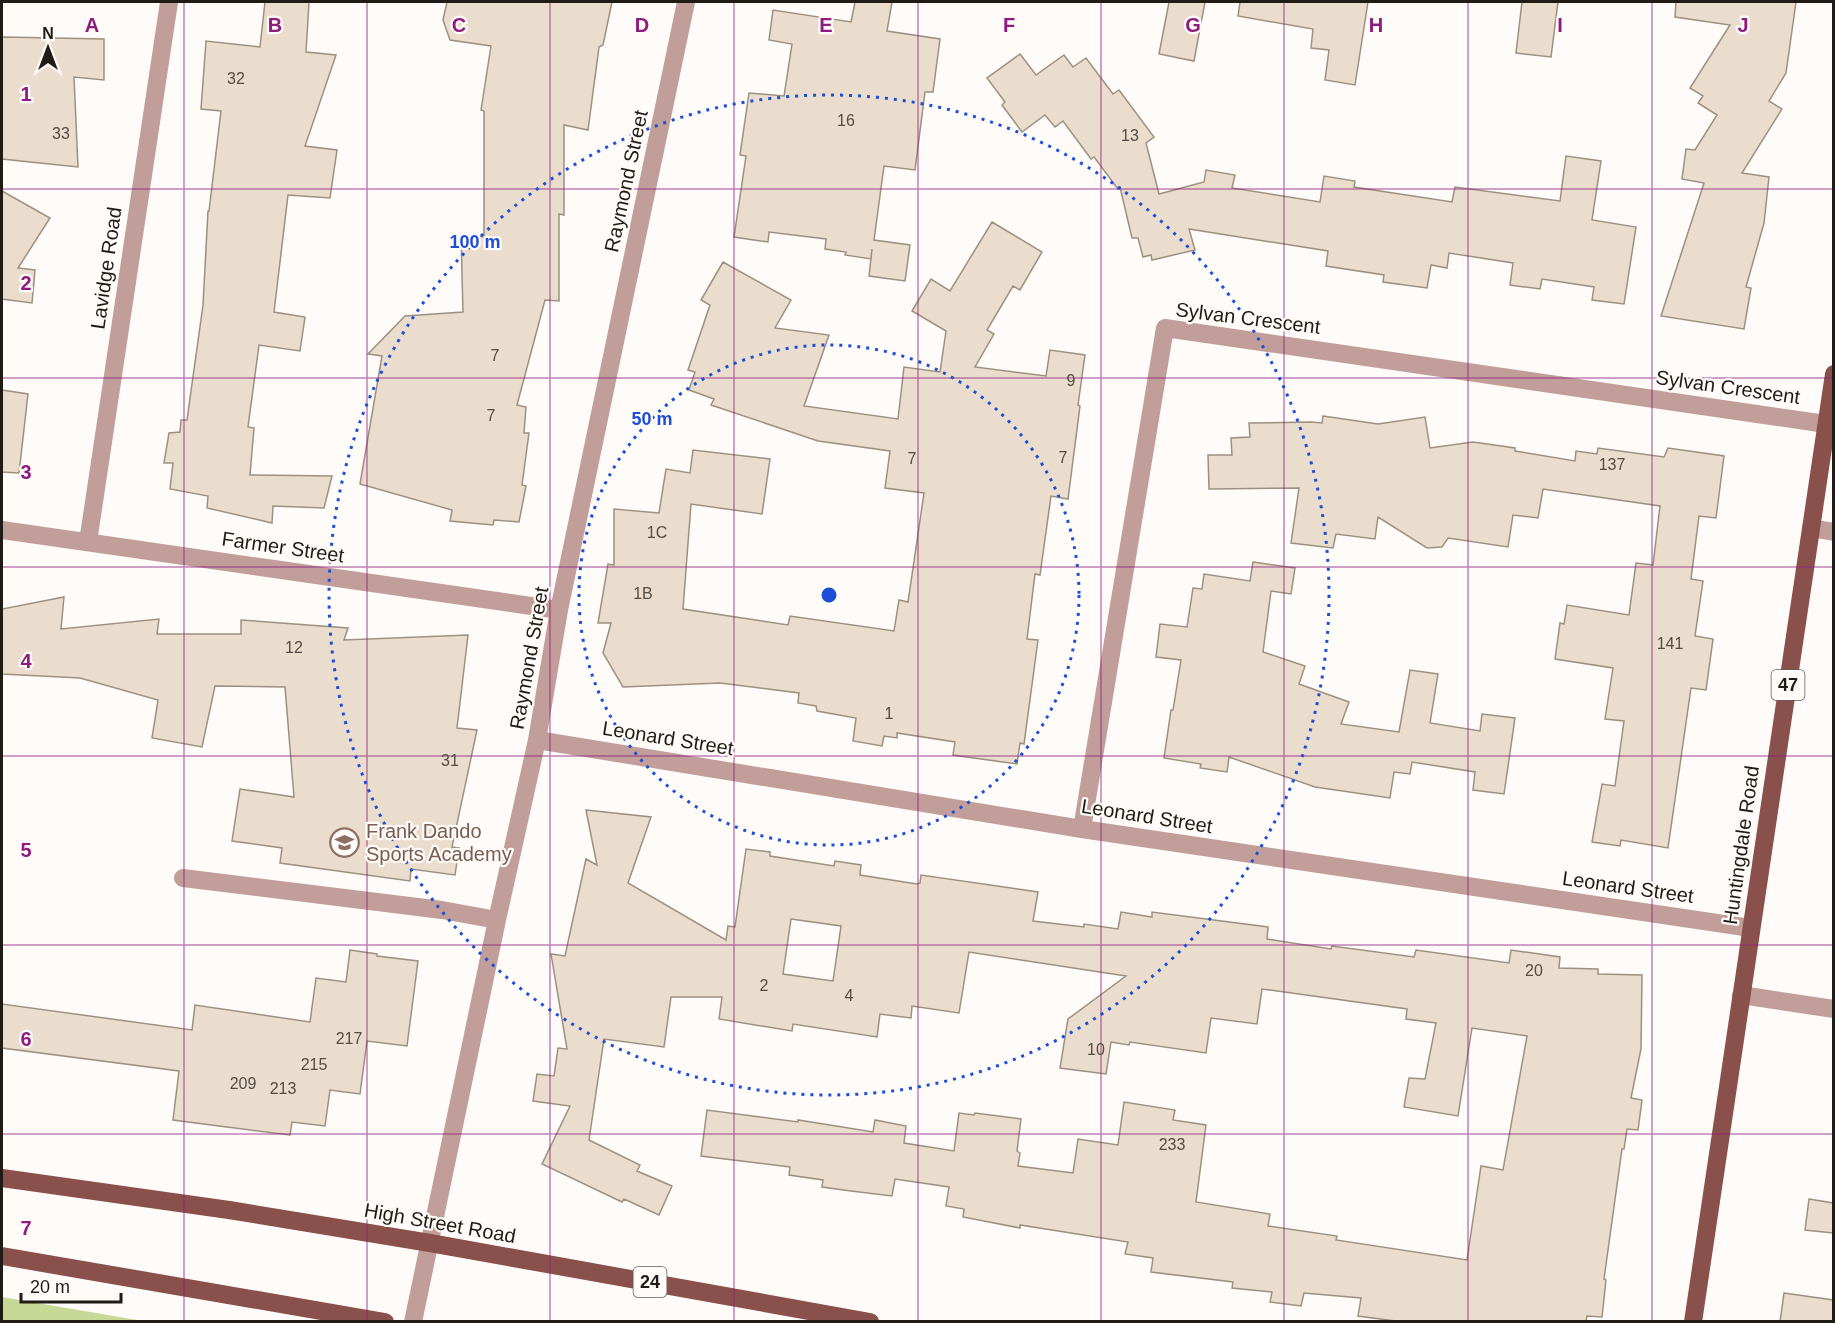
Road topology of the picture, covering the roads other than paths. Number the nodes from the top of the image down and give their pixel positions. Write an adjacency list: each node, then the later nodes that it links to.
1 (169, 2): 8 (street, Lavidge Road)
2 (686, 2): 9 (street, Raymond Street)
3 (1833, 375): 4 (main road, Huntingdale Road / 47)
4 (1826, 424): 5 (main road, Huntingdale Road / 47); 11 (street, Sylvan Crescent)
5 (1811, 528): 7 (street); 14 (main road, Huntingdale Road / 47)
6 (2, 530): 8 (street, Farmer Street)
7 (1833, 532)
8 (88, 542): 9 (street, Farmer Street)
9 (559, 610): 10 (street, Raymond Street)
10 (537, 740): 11 (street, Leonard Street); 13 (street, Raymond Street)
11 (1082, 829): 14 (street, Leonard Street)
12 (183, 878): 13 (street)
13 (496, 920): 18 (street, Raymond Street)
14 (1751, 928): 15 (main road, Huntingdale Road / 47)
15 (1741, 994): 16 (street); 20 (main road, Huntingdale Road / 47)
16 (1833, 1008)
17 (2, 1178): 18 (main road, High Street Road / 24)
18 (430, 1244): 22 (street, Raymond Street); 23 (main road, High Street Road / 24)
19 (2, 1256): 21 (main road)
20 (1692, 1320)
21 (385, 1322)
22 (413, 1322)
23 (870, 1322)

